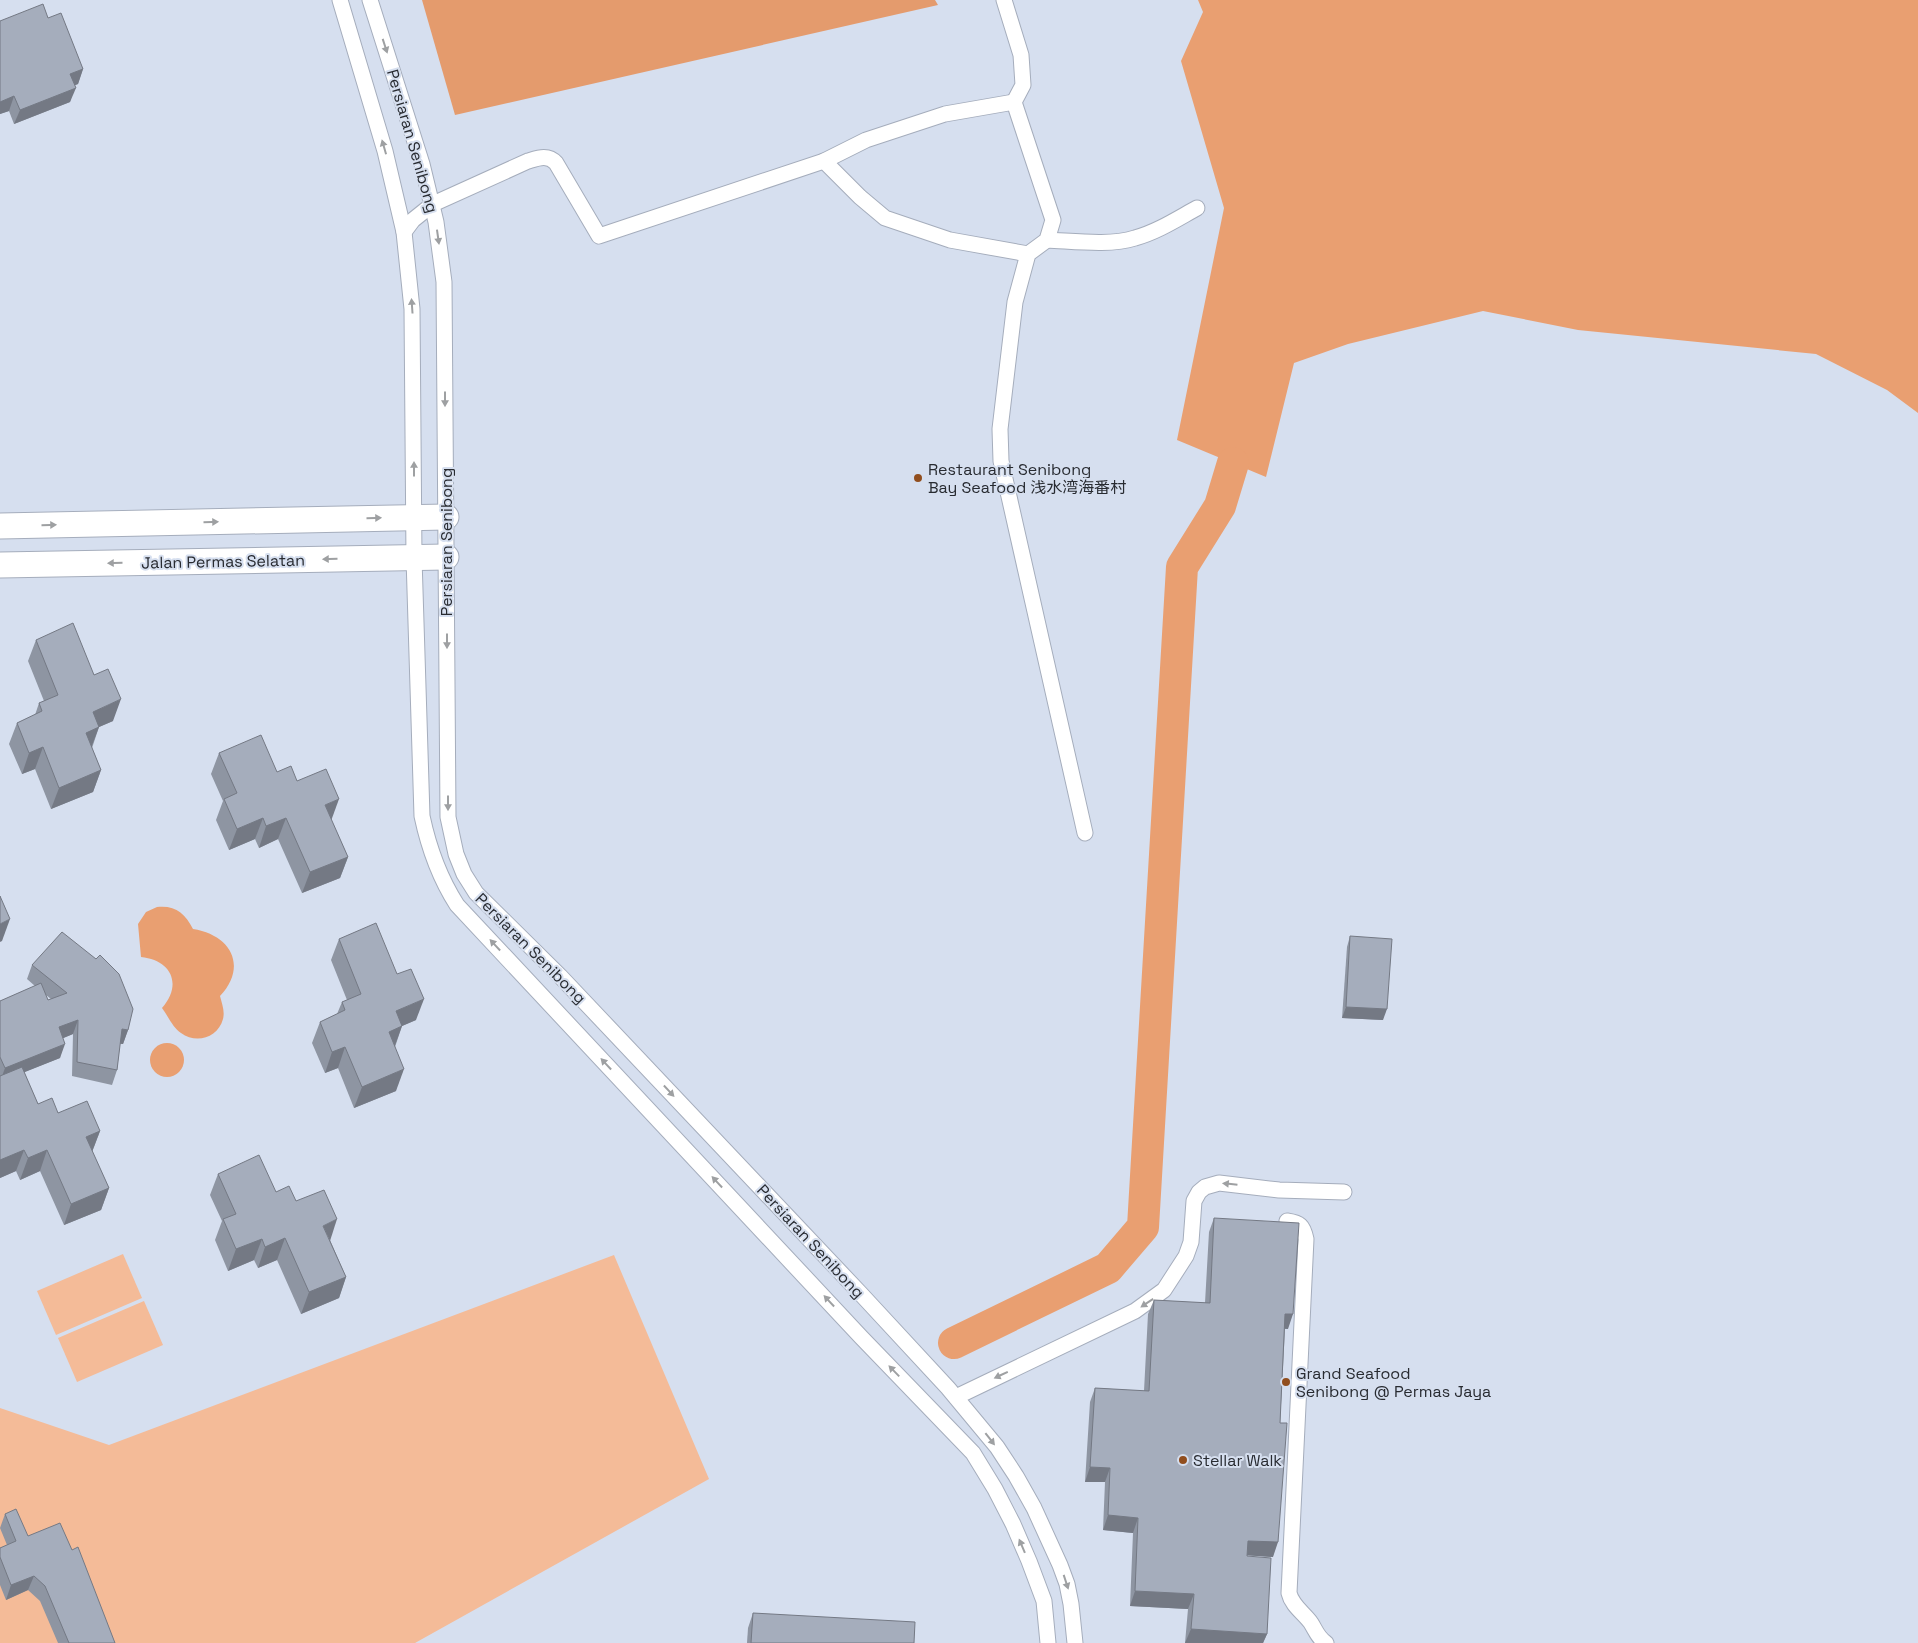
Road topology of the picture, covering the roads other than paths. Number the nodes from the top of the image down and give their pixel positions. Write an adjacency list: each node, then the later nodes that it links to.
1 (340, 0): 8 (street, Persiaran Senibong, one-way to 1)
2 (370, 0): 6 (street, Persiaran Senibong, one-way to 6)
3 (1004, 0): 4 (street)
4 (1014, 102): 5 (street); 9 (street)
5 (824, 161): 6 (street); 10 (street)
6 (432, 204): 8 (street); 11 (street, Persiaran Senibong, one-way to 11)
7 (1197, 208): 9 (street)
8 (404, 232): 12 (street, Persiaran Senibong, one-way to 8)
9 (1047, 240): 10 (street)
10 (1028, 254): 17 (street)
11 (446, 517): 12 (main road); 14 (street, Persiaran Senibong)
12 (414, 518): 13 (main road, one-way to 12); 15 (street, Persiaran Senibong)
13 (0, 526)
14 (446, 557): 15 (main road, Jalan Permas Selatan); 20 (street, Persiaran Senibong, one-way to 20)
15 (414, 558): 16 (main road, Jalan Permas Selatan, one-way to 16); 22 (street, Persiaran Senibong, one-way to 15)
16 (0, 564)
17 (1085, 834)
18 (1344, 1192): 20 (street, one-way to 20)
19 (1287, 1221): 21 (street)
20 (952, 1392): 23 (street, Persiaran Senibong, one-way to 23)
21 (1321, 1642)
22 (1048, 1643)
23 (1075, 1643)

